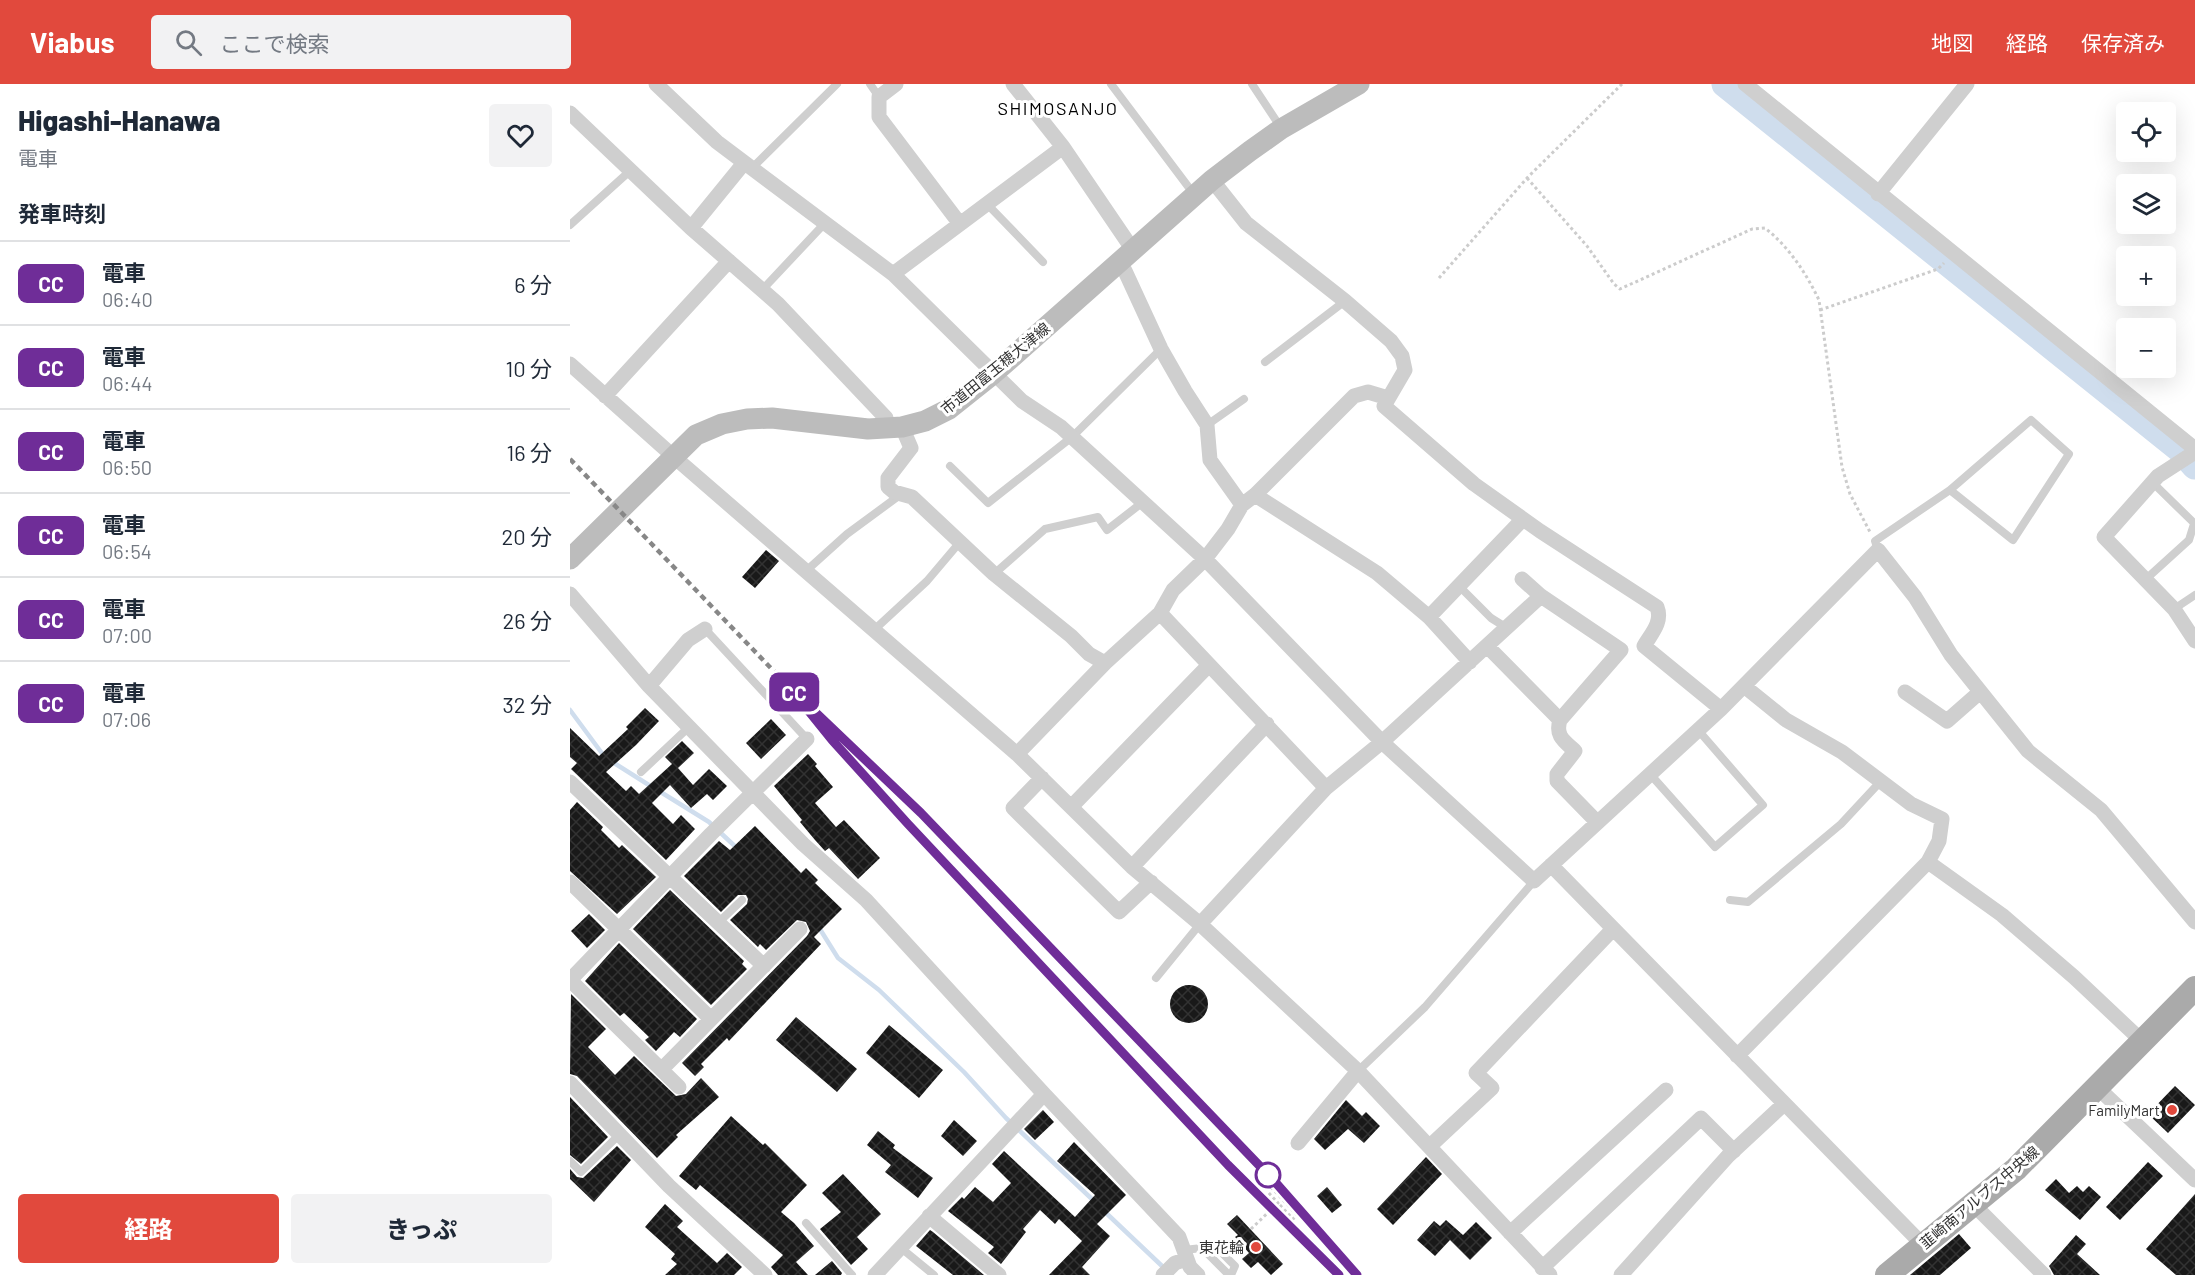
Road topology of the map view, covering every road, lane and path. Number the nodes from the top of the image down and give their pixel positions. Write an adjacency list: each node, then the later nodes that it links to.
1 (656, 84): 16 (street)
2 (837, 84): 16 (lane)
3 (870, 84): 12 (lane)
4 (896, 84): 12 (street)
5 (1013, 84): 15 (street)
6 (1111, 84): 21 (lane)
7 (1252, 84): 14 (lane)
8 (1359, 84): 14 (street, 市道田富玉穂大津線)
9 (1623, 84): 18 (path)
10 (1744, 84): 20 (street)
11 (1967, 84): 20 (street)
12 (879, 97): 24 (street)
13 (570, 113): 17 (street)
14 (1281, 129): 19 (street, 市道田富玉穂大津線)
15 (1063, 147): 22 (street); 27 (street)
16 (748, 166): 23 (street); 26 (street)
17 (631, 170): 25 (lane); 26 (street)
18 (1527, 178): 32 (path); 35 (path)
19 (1212, 180): 21 (street, 市道田富玉穂大津線); 34 (street)
20 (1878, 194): 46 (street)
21 (1195, 196): 27 (street, 市道田富玉穂大津線)
22 (987, 204): 24 (street); 29 (lane)
23 (825, 223): 31 (street); 33 (lane)
24 (960, 224): 31 (street)
25 (570, 225)
26 (691, 228): 28 (street)
27 (1126, 256): 36 (street); 39 (street, 市道田富玉穂大津線)
28 (729, 261): 33 (street); 40 (street)
29 (1043, 262)
30 (1940, 266): 35 (path)
31 (893, 274): 39 (street)
32 (1439, 278)
33 (762, 290): 44 (street)
34 (1345, 301): 37 (lane); 41 (street)
35 (1820, 309): 58 (path)
36 (1161, 349): 43 (street); 45 (lane)
37 (1265, 362)
38 (570, 364): 40 (street)
39 (993, 374): 44 (street, 市道田富玉穂大津線); 45 (street)
40 (606, 396): 47 (street)
41 (1388, 398): 52 (street); 55 (street)
42 (1244, 399): 43 (lane)
43 (1207, 424): 54 (street)
44 (895, 428): 47 (street, 市道田富玉穂大津線); 51 (street)
45 (1072, 437): 48 (lane); 53 (street)
46 (2191, 454): 49 (street)
47 (673, 456): 59 (street, 市道田富玉穂大津線); 61 (street)
48 (950, 466)
49 (2152, 482): 56 (lane); 64 (street)
50 (1950, 490): 50 (lane); 58 (lane)
51 (901, 494): 57 (street); 61 (lane)
52 (1255, 495): 54 (street); 71 (street)
53 (1143, 502): 60 (street); 62 (lane)
54 (1242, 505): 60 (street)
55 (1523, 519): 65 (street); 84 (street)
56 (2194, 524): 64 (lane)
57 (960, 542): 62 (street); 74 (lane)
58 (1877, 545): 81 (street); 83 (street)
59 (570, 559)
60 (1204, 559): 70 (street); 90 (street)
61 (806, 571): 74 (street)
62 (994, 574): 78 (street)
63 (1522, 579): 68 (street)
64 (2146, 579): 69 (street)
65 (1459, 586): 71 (street); 72 (lane)
66 (570, 594): 80 (street)
67 (2195, 595): 69 (lane)
68 (1541, 596): 72 (street); 85 (street)
69 (2174, 609): 75 (street)
70 (1160, 613): 78 (street); 79 (street)
71 (1429, 617): 77 (street)
72 (1507, 628): 76 (street)
73 (705, 629): 80 (street); 89 (lane)
74 (874, 630): 91 (street)
75 (2195, 641)
76 (1487, 646): 77 (street); 85 (street)
77 (1470, 662): 90 (street)
78 (1105, 663): 91 (street)
79 (1209, 665): 86 (street); 99 (street)
80 (649, 686): 87 (street)
81 (1744, 686): 84 (street); 95 (street)
82 (1905, 692): 83 (street)
83 (1980, 692): 111 (street)
84 (1721, 709): 88 (street)
85 (1560, 720): 100 (street)
86 (1267, 724): 97 (street); 103 (street)
87 (689, 727): 92 (lane); 98 (street)
88 (1698, 730): 93 (street); 93 (lane)
89 (807, 739): 98 (street)
90 (1382, 742): 97 (street); 105 (street)
91 (1017, 754): 94 (street)
92 (641, 772)
93 (1650, 774): 100 (street)
94 (1042, 778): 99 (street); 107 (street)
95 (1881, 781): 101 (street); 109 (lane)
96 (570, 782): 104 (street)
97 (1326, 788): 112 (street)
98 (753, 793): 104 (street); 129 (street)
99 (1072, 806): 103 (street)
100 (1597, 822): 102 (street)
101 (1928, 862): 121 (street); 122 (street)
102 (1551, 865): 105 (street); 115 (street)
103 (1132, 867): 107 (street)
104 (671, 876): 110 (street); 113 (street)
105 (1534, 881): 124 (lane)
106 (570, 882): 113 (street)
107 (1151, 882): 112 (street)
108 (742, 900): 110 (lane)
109 (1730, 900)
110 (719, 922): 116 (street)
111 (2195, 922)
112 (1200, 924): 117 (lane); 124 (street)
113 (619, 929): 118 (street); 120 (street)
114 (800, 929): 116 (street)
115 (1613, 929): 122 (street); 133 (street)
116 (764, 966): 120 (street)
117 (1156, 978)
118 (570, 980): 123 (street)
119 (2195, 988): 121 (main road, 韮崎南アルプス中央線)
120 (711, 1019): 123 (street)
121 (2142, 1042): 127 (main road, 韮崎南アルプス中央線)
122 (1737, 1056): 130 (street)
123 (662, 1069): 126 (street)
124 (1358, 1071): 132 (street); 133 (street)
125 (570, 1083): 131 (street)
126 (679, 1087)
127 (2098, 1088): 136 (street); 140 (main road, 韮崎南アルプス中央線)
128 (1666, 1090): 144 (street)
129 (1044, 1094): 141 (street); 147 (street)
130 (1784, 1104): 134 (street); 145 (street)
131 (619, 1135): 135 (lane); 149 (street)
132 (1298, 1143)
133 (1430, 1146): 144 (street)
134 (1734, 1151): 148 (street); 157 (street)
135 (570, 1161)
136 (2195, 1180)
137 (1271, 1187): 139 (path)
138 (1267, 1191): 139 (path)
139 (1278, 1203): 143 (path)
140 (1973, 1204): 145 (main road, 韮崎南アルプス中央線); 159 (street)
141 (929, 1216): 146 (street); 153 (street)
142 (806, 1223): 150 (lane)
143 (1251, 1229)
144 (1510, 1233): 148 (street)
145 (1923, 1245): 158 (main road, 韮崎南アルプス中央線)
146 (901, 1248): 151 (street); 152 (lane)
147 (1185, 1255): 154 (street); 155 (street); 156 (lane)
148 (1546, 1271)
149 (765, 1275)
150 (852, 1275)
151 (874, 1275)
152 (934, 1275)
153 (999, 1275)
154 (1164, 1275)
155 (1198, 1275)
156 (1230, 1275)
157 (1621, 1275)
158 (1887, 1275)
159 (2044, 1275)

